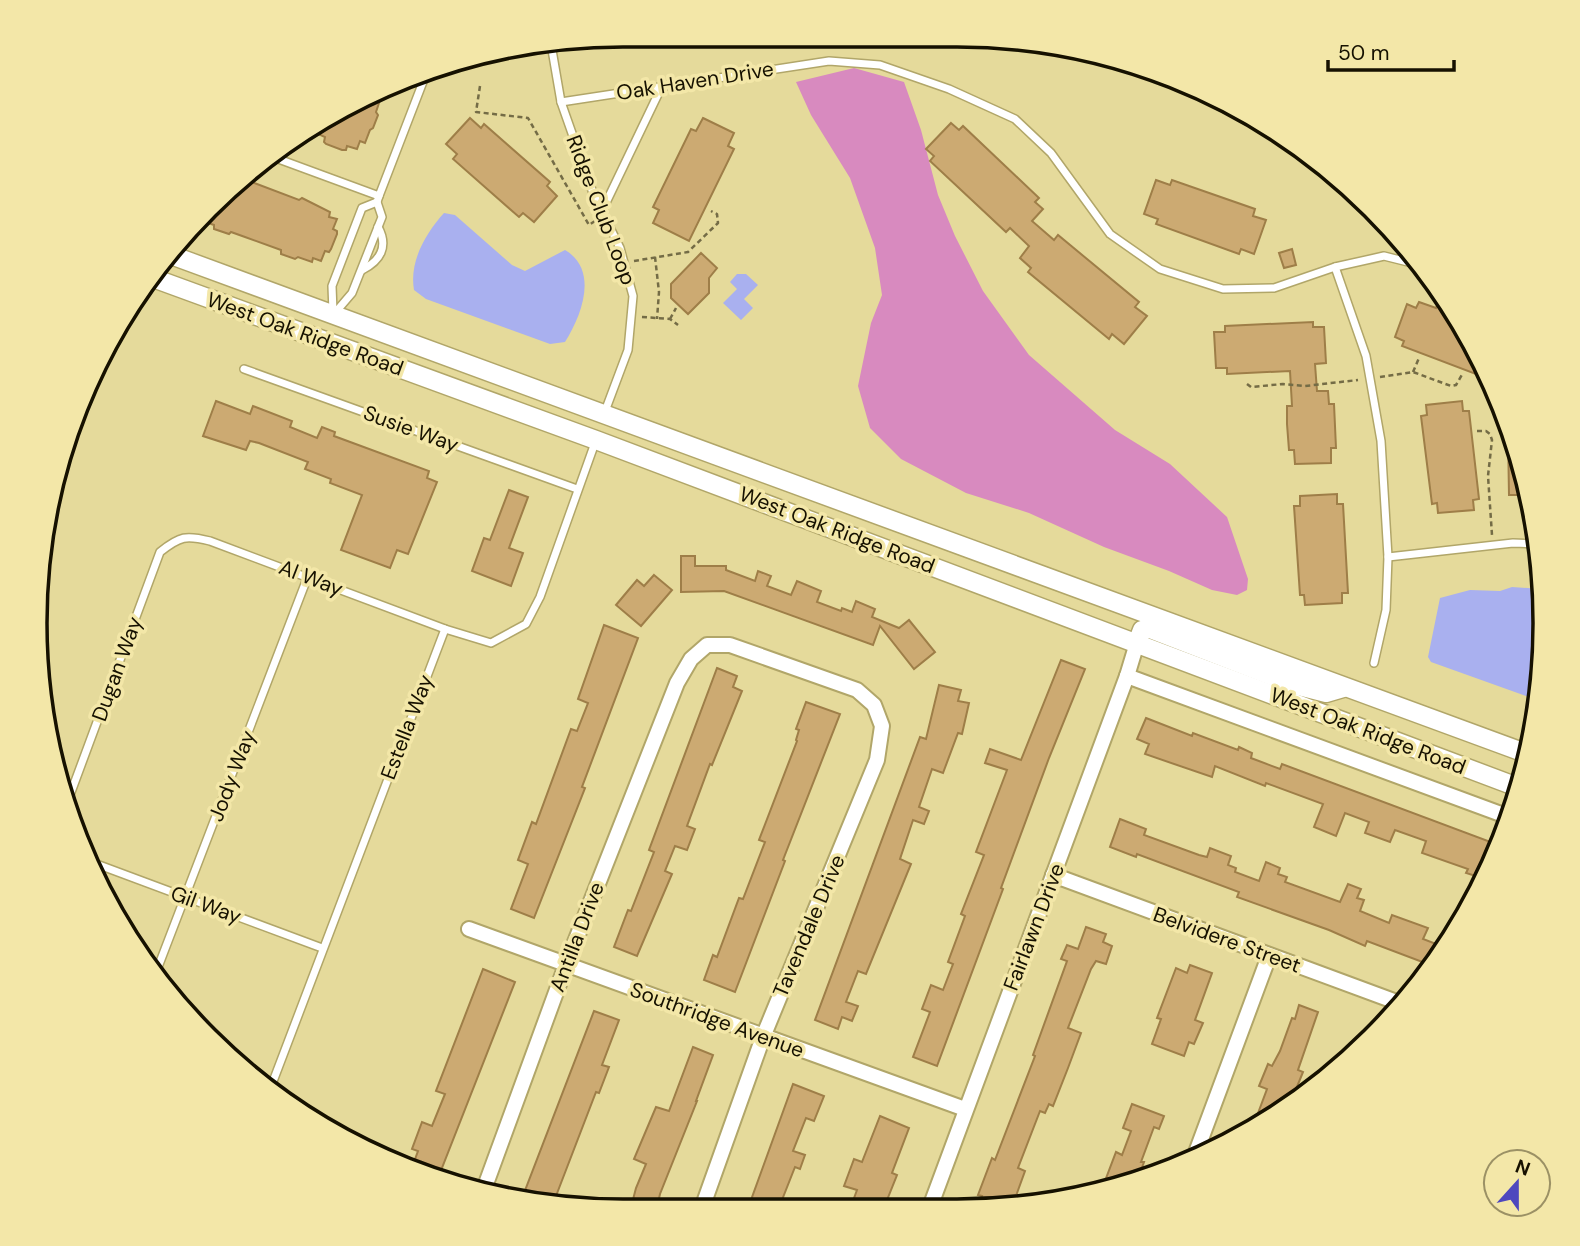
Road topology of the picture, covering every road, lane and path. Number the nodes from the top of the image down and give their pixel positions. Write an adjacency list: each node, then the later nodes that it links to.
1 (552, 52): 5 (lane, Ridge Club Loop)
2 (422, 84): 7 (lane)
3 (480, 86): 9 (path)
4 (663, 86): 5 (lane, Oak Haven Drive); 9 (lane); 15 (lane, Oak Haven Drive)
5 (561, 102): 9 (lane, Ridge Club Loop)
6 (281, 160): 7 (lane)
7 (378, 199): 10 (lane); 19 (lane)
8 (711, 211): 11 (path)
9 (603, 213): 14 (lane, Ridge Club Loop)
10 (378, 227): 16 (lane); 16 (lane)
11 (654, 257): 14 (path); 21 (path)
12 (178, 258): 19 (street, West Oak Ridge Road)
13 (1404, 261): 15 (lane, Oak Haven Drive)
14 (624, 263): 20 (lane, Ridge Club Loop)
15 (1335, 267): 28 (lane)
16 (361, 271): 19 (lane)
17 (160, 281): 32 (street, West Oak Ridge Road)
18 (676, 308): 22 (path)
19 (333, 316): 30 (street, West Oak Ridge Road)
20 (631, 316): 21 (path); 30 (lane, Ridge Club Loop)
21 (657, 319): 22 (path)
22 (670, 320): 23 (path)
23 (678, 326)
24 (1419, 358): 26 (path)
25 (244, 369): 35 (lane, Susie Way)
26 (1413, 372): 27 (path); 28 (path)
27 (1463, 373)
28 (1370, 379): 29 (path); 39 (lane)
29 (1247, 384)
30 (604, 415): 32 (street); 45 (street, West Oak Ridge Road)
31 (1477, 431): 33 (path)
32 (596, 440): 35 (lane); 42 (street, West Oak Ridge Road)
33 (1488, 476): 34 (path); 38 (path)
34 (1481, 477)
35 (577, 489): 41 (lane)
36 (175, 540): 40 (lane, Al Way); 49 (lane, Dugan Way)
37 (1527, 544): 38 (lane)
38 (1492, 545): 39 (lane)
39 (1388, 557): 43 (lane)
40 (308, 576): 41 (lane, Al Way); 53 (lane, Jody Way)
41 (445, 629): 55 (lane, Estella Way)
42 (1137, 643): 44 (street, Fairlawn Drive); 45 (street); 48 (street, West Oak Ridge Road)
43 (1374, 663)
44 (1127, 677): 50 (street); 52 (street, Fairlawn Drive)
45 (1343, 687): 46 (street, West Oak Ridge Road)
46 (1518, 750)
47 (877, 760): 58 (street, Antilla Drive); 60 (street, Tavendale Drive)
48 (1509, 784)
49 (72, 789)
50 (1500, 814)
51 (102, 866): 53 (lane, Gil Way)
52 (1053, 874): 56 (street, Belvidere Street); 62 (street, Fairlawn Drive)
53 (186, 898): 55 (lane, Gil Way); 57 (lane, Jody Way)
54 (469, 929): 58 (street, Southridge Avenue)
55 (322, 948): 61 (lane, Estella Way)
56 (1269, 956): 59 (street, Belvidere Street); 63 (street)
57 (159, 964)
58 (566, 965): 60 (street, Southridge Avenue); 64 (street, Antilla Drive)
59 (1392, 1000)
60 (763, 1037): 62 (street, Southridge Avenue); 65 (street, Tavendale Drive)
61 (274, 1081)
62 (965, 1109): 66 (street, Fairlawn Drive)
63 (1199, 1145)
64 (487, 1182)
65 (705, 1199)
66 (933, 1199)

